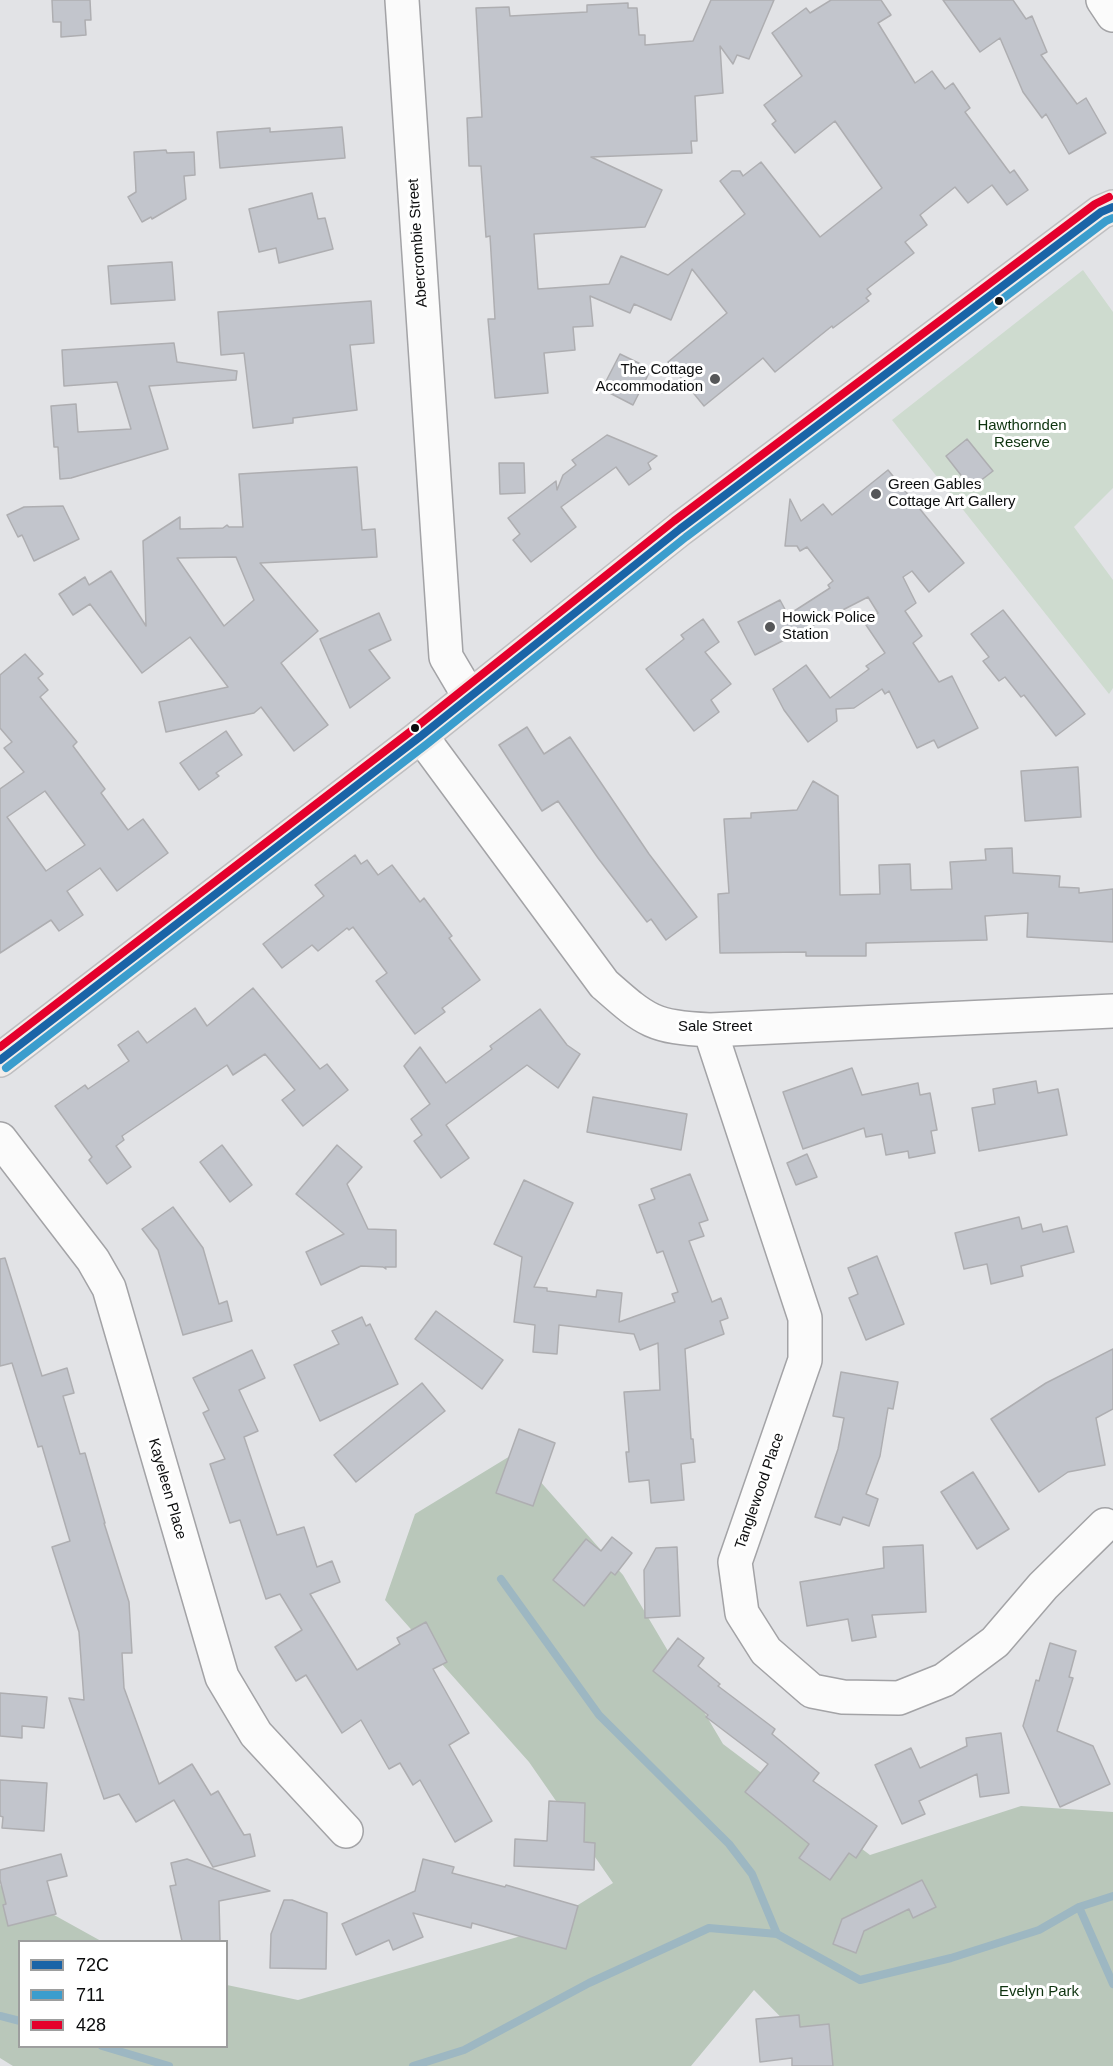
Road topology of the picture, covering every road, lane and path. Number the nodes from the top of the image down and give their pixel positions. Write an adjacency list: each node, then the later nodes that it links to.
1 (402, 0): 5 (street, Abercrombie Street)
2 (1103, 0): 3 (street)
3 (1113, 15)
4 (1109, 205): 5 (main road)
5 (469, 696): 6 (main road)
6 (421, 736): 8 (street, Sale Street); 9 (main road)
7 (1113, 1011): 8 (street, Sale Street)
8 (710, 1030): 11 (street, Tanglewood Place)
9 (0, 1059)
10 (0, 1139): 12 (street, Kayeleen Place)
11 (1105, 1525)
12 (346, 1831)

